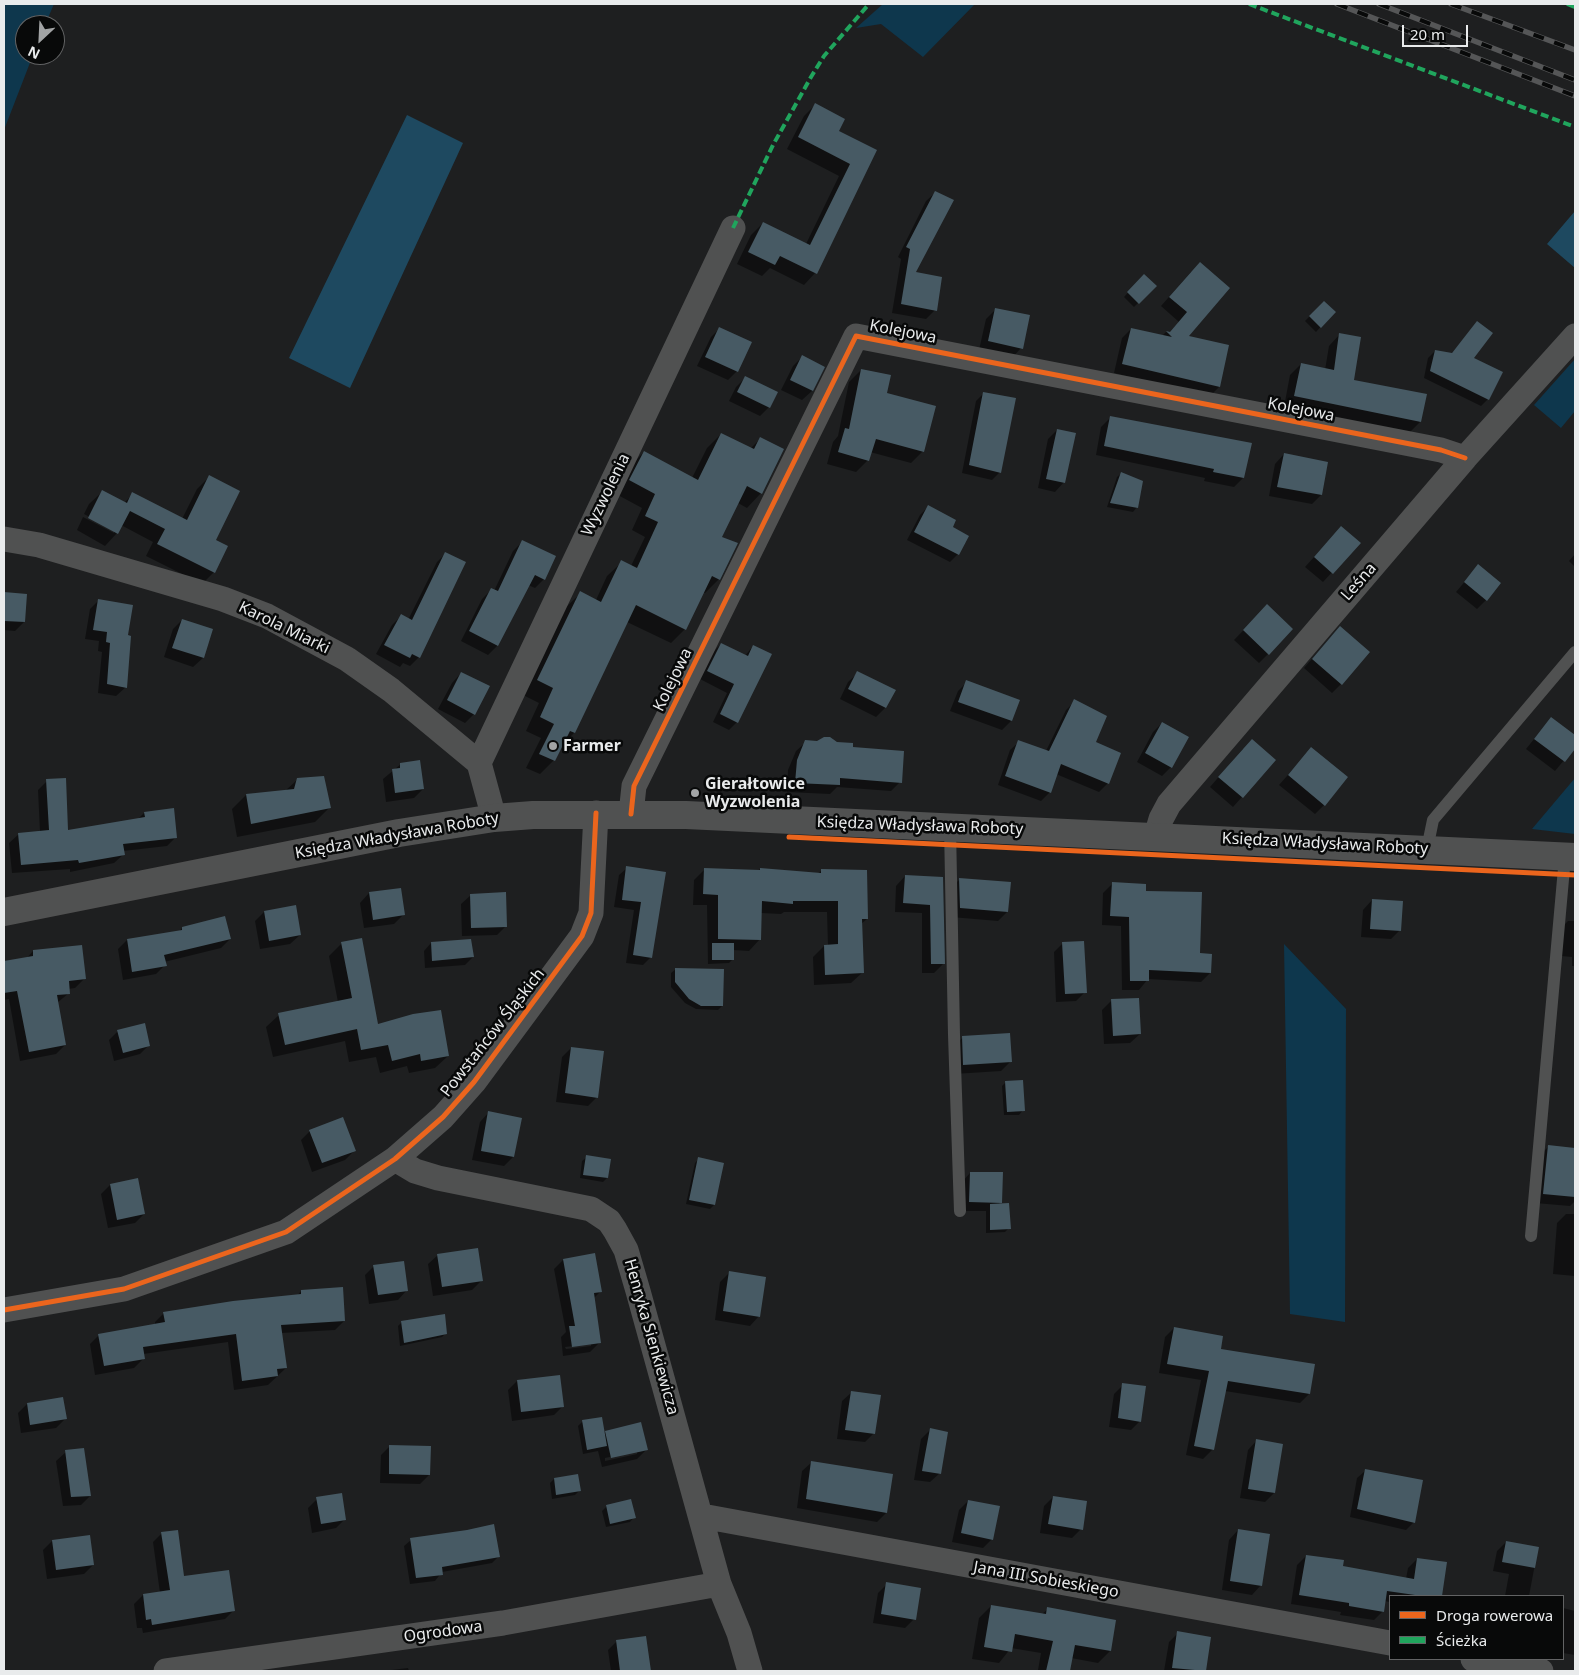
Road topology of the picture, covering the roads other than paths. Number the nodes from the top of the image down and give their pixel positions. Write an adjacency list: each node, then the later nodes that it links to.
1 (733, 228): 6 (street, Wyzwolenia)
2 (1575, 336): 3 (street, Leśna)
3 (1465, 458): 8 (street, Kolejowa); 11 (street, Leśna)
4 (4, 539): 6 (street, Karola Miarki)
5 (1575, 652): 12 (lane)
6 (478, 763): 9 (street)
7 (596, 814): 8 (main road, Księdza Władysława Roboty); 9 (main road, Księdza Władysława Roboty); 15 (street, Powstańców Śląskich)
8 (631, 814): 10 (main road, Księdza Władysława Roboty)
9 (494, 818): 14 (main road, Księdza Władysława Roboty)
10 (950, 827): 11 (main road, Księdza Władysława Roboty); 16 (lane)
11 (1156, 836): 12 (main road, Księdza Władysława Roboty)
12 (1427, 849): 13 (main road, Księdza Władysława Roboty)
13 (1570, 857): 17 (lane)
14 (4, 912)
15 (395, 1159): 18 (street, Powstańców Śląskich); 19 (street, Henryka Sienkiewicza)
16 (960, 1211)
17 (1531, 1236)
18 (4, 1310)
19 (702, 1516): 20 (street, Henryka Sienkiewicza); 21 (street, Jana III Sobieskiego)
20 (719, 1584): 23 (street, Ogrodowa); 24 (street, Henryka Sienkiewicza)
21 (1389, 1644)
22 (1479, 1660): 25 (street)
23 (166, 1671)
24 (750, 1671)
25 (1541, 1671)

